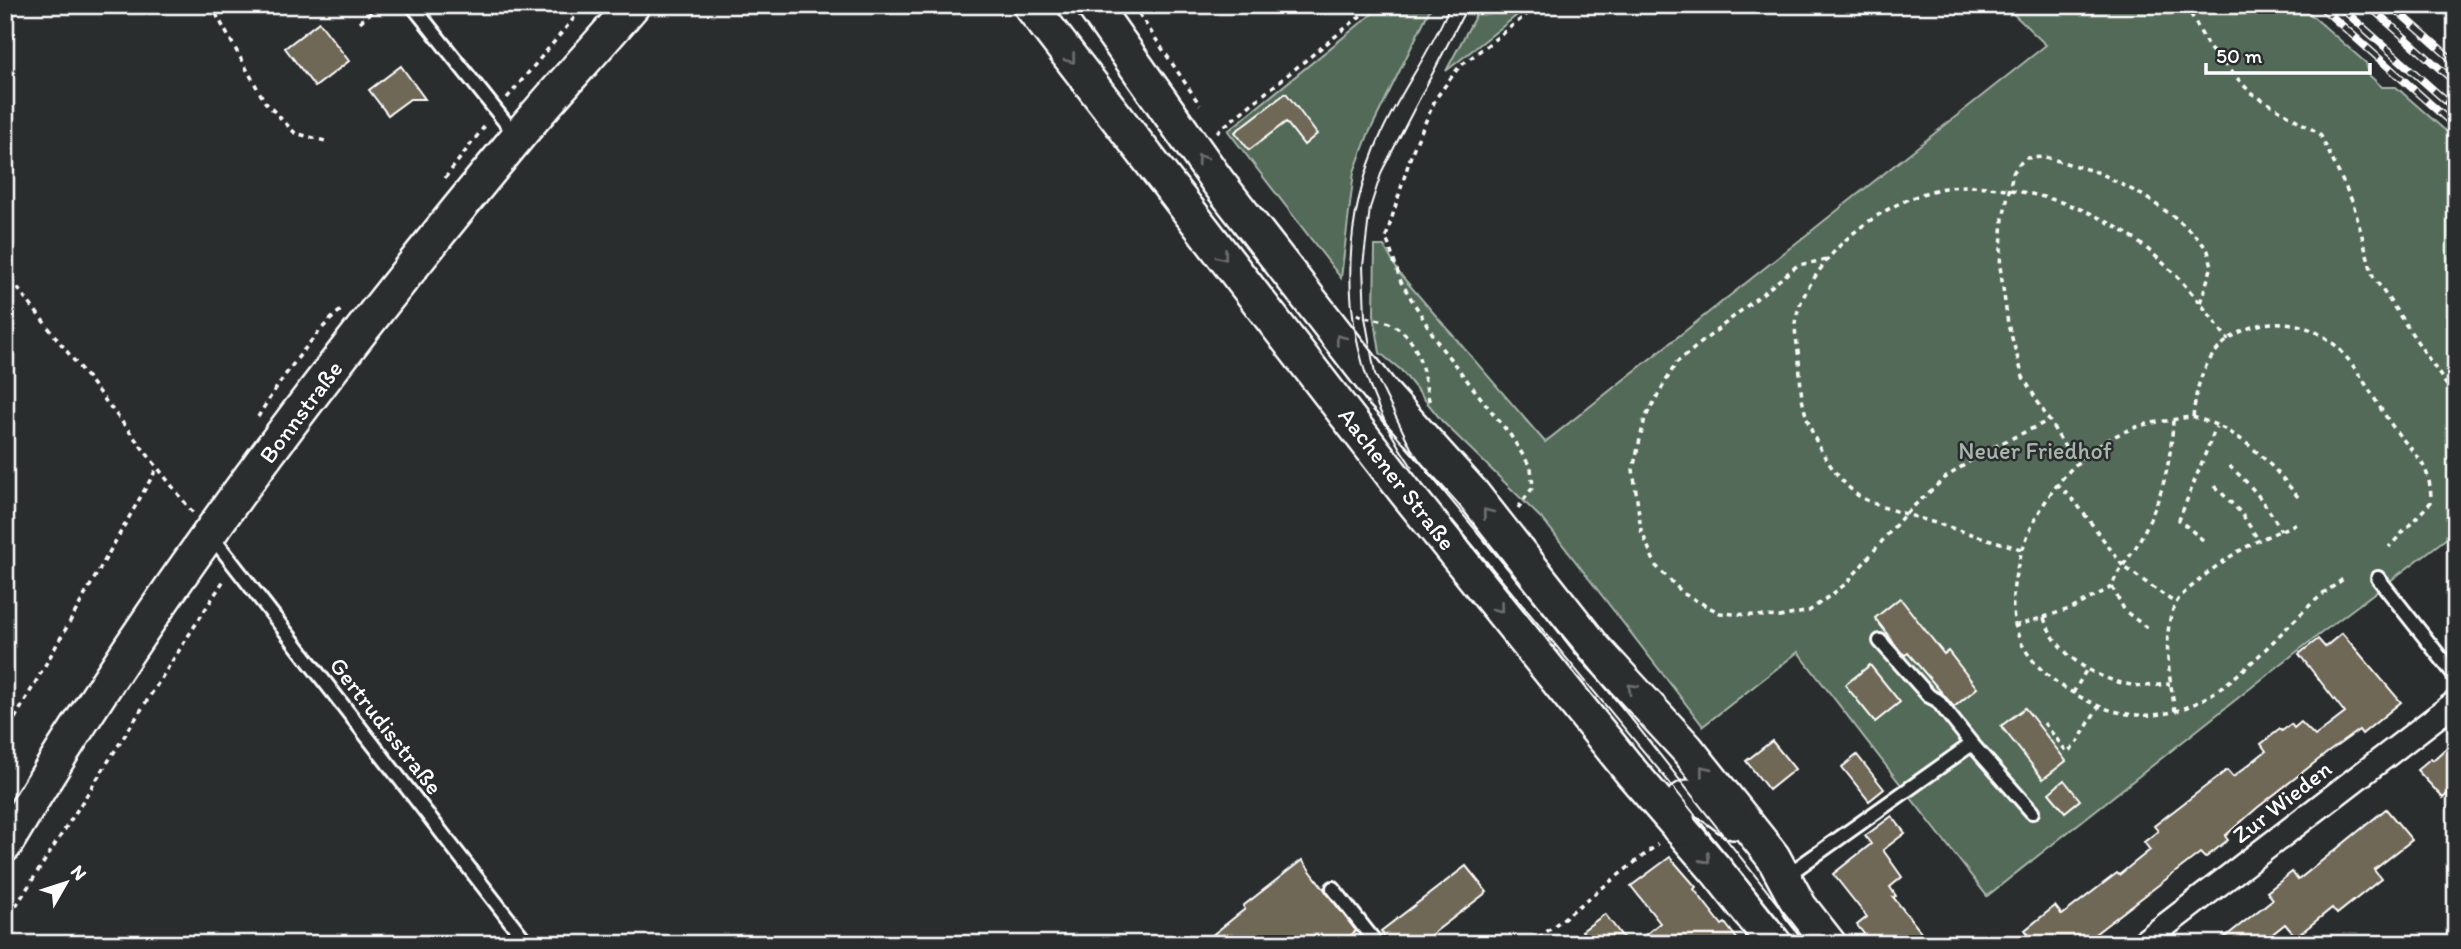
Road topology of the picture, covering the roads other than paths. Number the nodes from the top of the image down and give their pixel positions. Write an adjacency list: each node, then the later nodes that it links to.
1 (412, 5): 5 (lane)
2 (633, 5): 5 (main road, Bonnstraße)
3 (1030, 5): 13 (main road, Aachener Straße, one-way to 13)
4 (1093, 5): 14 (main road, Aachener Straße, one-way to 4)
5 (517, 137): 6 (main road, Bonnstraße)
6 (200, 522): 15 (main road, Bonnstraße); 18 (lane, Gertrudisstraße)
7 (2378, 578): 9 (lane)
8 (1880, 641): 11 (lane)
9 (2456, 677)
10 (2456, 702): 22 (street, Zur Wieden)
11 (1972, 744): 12 (lane); 16 (lane)
12 (2032, 811)
13 (1672, 833): 14 (main road); 20 (main road, Aachener Straße, one-way to 20)
14 (1757, 837): 16 (main road, Aachener Straße)
15 (5, 845)
16 (1783, 878): 21 (main road, Aachener Straße)
17 (1333, 888): 19 (lane)
18 (528, 944)
19 (1377, 944)
20 (1774, 944)
21 (1829, 944)
22 (2141, 944)

